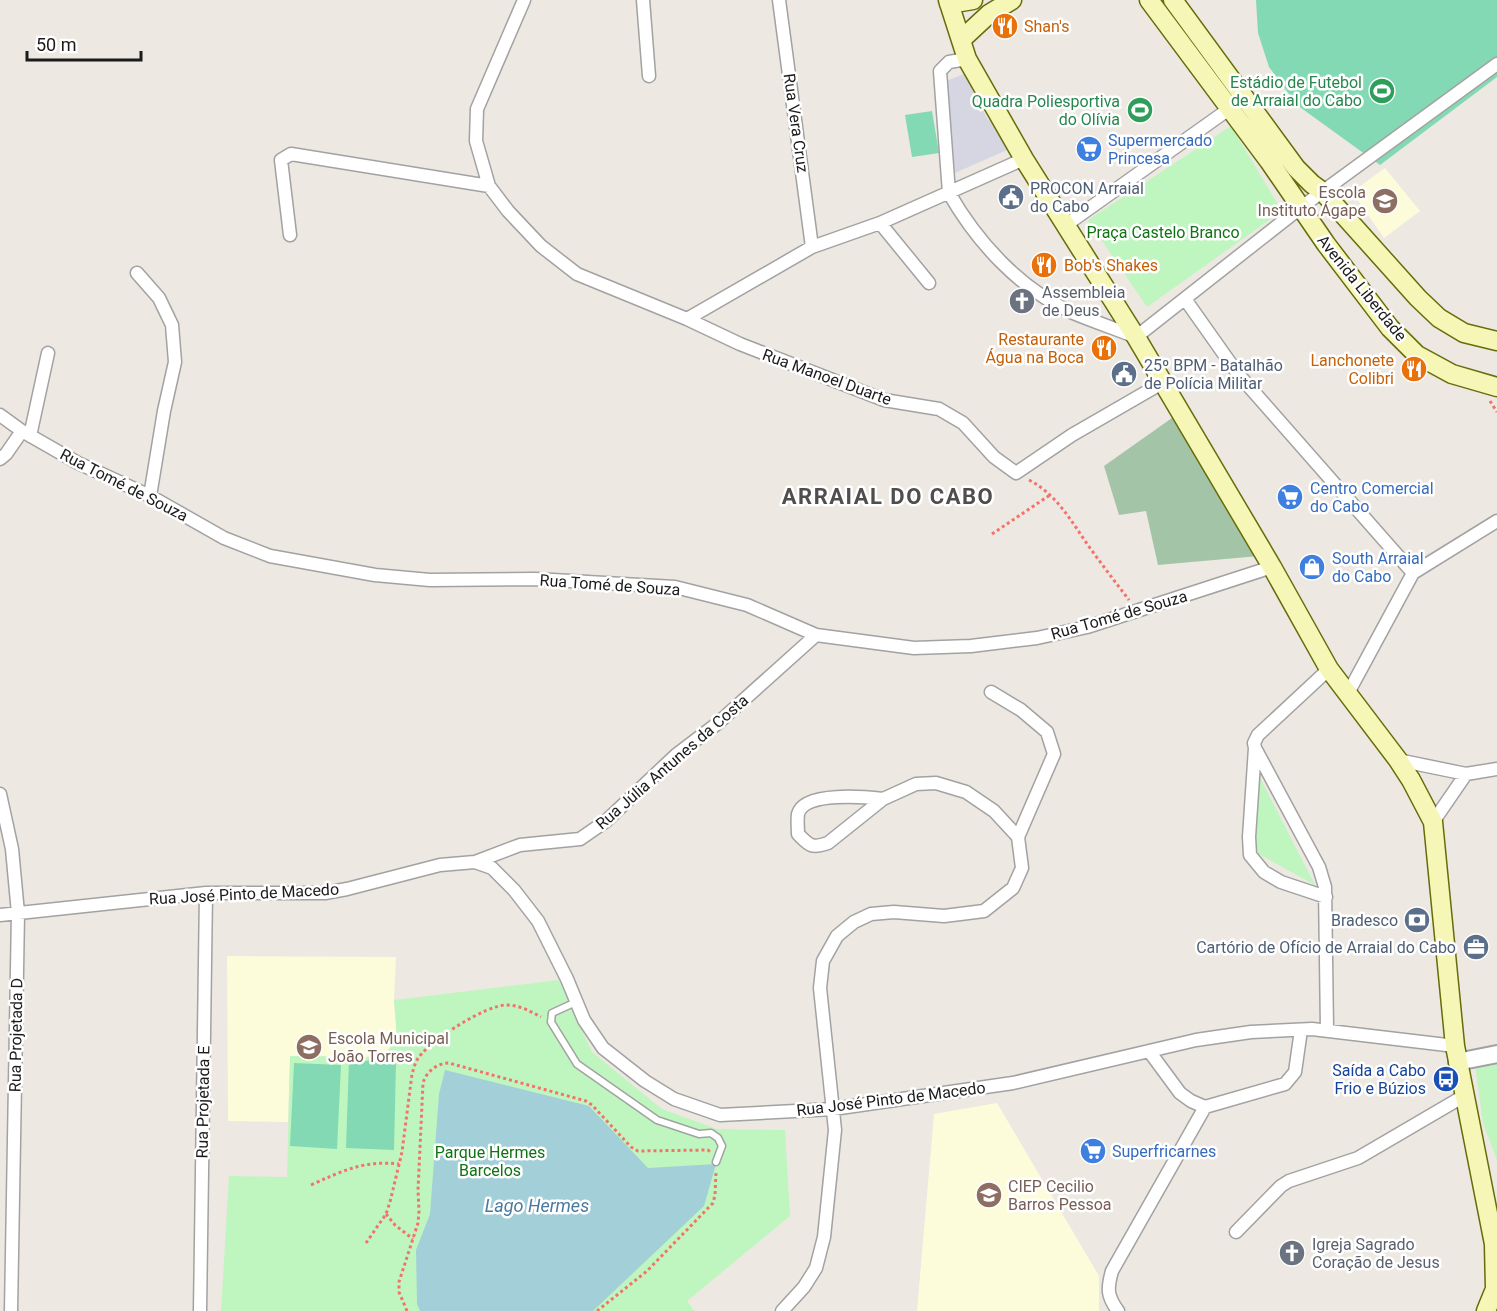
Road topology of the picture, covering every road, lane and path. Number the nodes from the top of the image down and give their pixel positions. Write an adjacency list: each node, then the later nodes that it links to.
1 (524, 0): 16 (street, Rua Manoel Duarte)
2 (643, 0): 13 (street)
3 (779, 0): 23 (street, Rua Vera Cruz)
4 (973, 0): 8 (main road)
5 (1012, 0): 9 (main road)
6 (1149, 0): 14 (main road)
7 (1173, 0): 14 (main road)
8 (949, 2): 10 (main road)
9 (985, 7): 10 (main road)
10 (961, 40): 11 (main road)
11 (967, 59): 15 (main road); 18 (street)
12 (1497, 64): 17 (street)
13 (649, 76)
14 (1237, 103): 17 (main road, Avenida Liberdade); 19 (main road, Avenida Liberdade); 21 (street)
15 (1024, 159): 18 (street); 21 (main road)
16 (489, 186): 22 (street); 27 (street, Rua Manoel Duarte)
17 (1323, 192): 19 (street); 29 (main road, Avenida Liberdade)
18 (949, 193): 20 (street); 28 (street)
19 (1300, 208): 26 (street); 32 (main road, Avenida Liberdade)
20 (880, 223): 23 (street); 25 (street)
21 (1066, 225): 28 (main road)
22 (290, 235)
23 (812, 247): 27 (street)
24 (137, 273): 38 (street)
25 (929, 283)
26 (1185, 299): 28 (street); 42 (street)
27 (687, 319): 36 (street, Rua Manoel Duarte)
28 (1136, 337): 31 (main road)
29 (1497, 341)
30 (48, 353): 34 (street)
31 (1162, 383): 36 (street); 41 (main road)
32 (1497, 387)
33 (0, 415): 34 (street, Rua Tomé de Souza)
34 (26, 434): 35 (street); 38 (street, Rua Tomé de Souza)
35 (0, 459)
36 (1016, 473): 37 (path)
37 (1050, 495): 40 (path); 43 (path)
38 (150, 496): 44 (street, Rua Tomé de Souza)
39 (1497, 521): 42 (street)
40 (992, 534)
41 (1272, 567): 43 (street, Rua Tomé de Souza); 45 (main road)
42 (1413, 573): 47 (street)
43 (1138, 612): 44 (street, Rua Tomé de Souza)
44 (816, 635): 56 (street, Rua Júlia Antunes da Costa)
45 (1329, 669): 47 (main road); 48 (street)
46 (991, 692): 55 (street)
47 (1347, 694): 49 (main road)
48 (1255, 748): 58 (street); 58 (street)
49 (1398, 760): 51 (street); 54 (main road)
50 (1497, 769): 51 (street)
51 (1466, 774): 54 (street)
52 (0, 794): 60 (street, Rua Projetada D)
53 (884, 799): 53 (street); 55 (street)
54 (1433, 822): 66 (main road)
55 (1018, 837): 70 (street)
56 (475, 862): 57 (street, Rua José Pinto de Macedo); 61 (street, Rua José Pinto de Macedo)
57 (206, 892): 60 (street, Rua José Pinto de Macedo); 80 (street, Rua Projetada E)
58 (1326, 897): 64 (street)
59 (0, 904): 60 (street)
60 (12, 911): 79 (street, Rua Projetada D)
61 (576, 1002): 62 (lane); 70 (street, Rua José Pinto de Macedo)
62 (551, 1022): 71 (lane); 72 (path)
63 (1301, 1030): 64 (street, Rua José Pinto de Macedo); 65 (street, Rua José Pinto de Macedo); 69 (street)
64 (1327, 1030): 66 (street, Rua José Pinto de Macedo)
65 (1149, 1051): 69 (street); 70 (street, Rua José Pinto de Macedo)
66 (1456, 1054): 67 (street); 68 (main road)
67 (1497, 1054)
68 (1464, 1096): 75 (street); 78 (main road)
69 (1205, 1107): 84 (street)
70 (833, 1109): 83 (street)
71 (716, 1162): 76 (path); 82 (path)
72 (399, 1164): 73 (path); 74 (path)
73 (311, 1185)
74 (386, 1215): 76 (path); 77 (path)
75 (1236, 1232)
76 (413, 1239): 81 (path)
77 (366, 1243)
78 (1496, 1289): 85 (main road)
79 (11, 1311)
80 (200, 1311)
81 (407, 1311)
82 (597, 1311)
83 (782, 1311)
84 (1118, 1311)
85 (1486, 1311)

